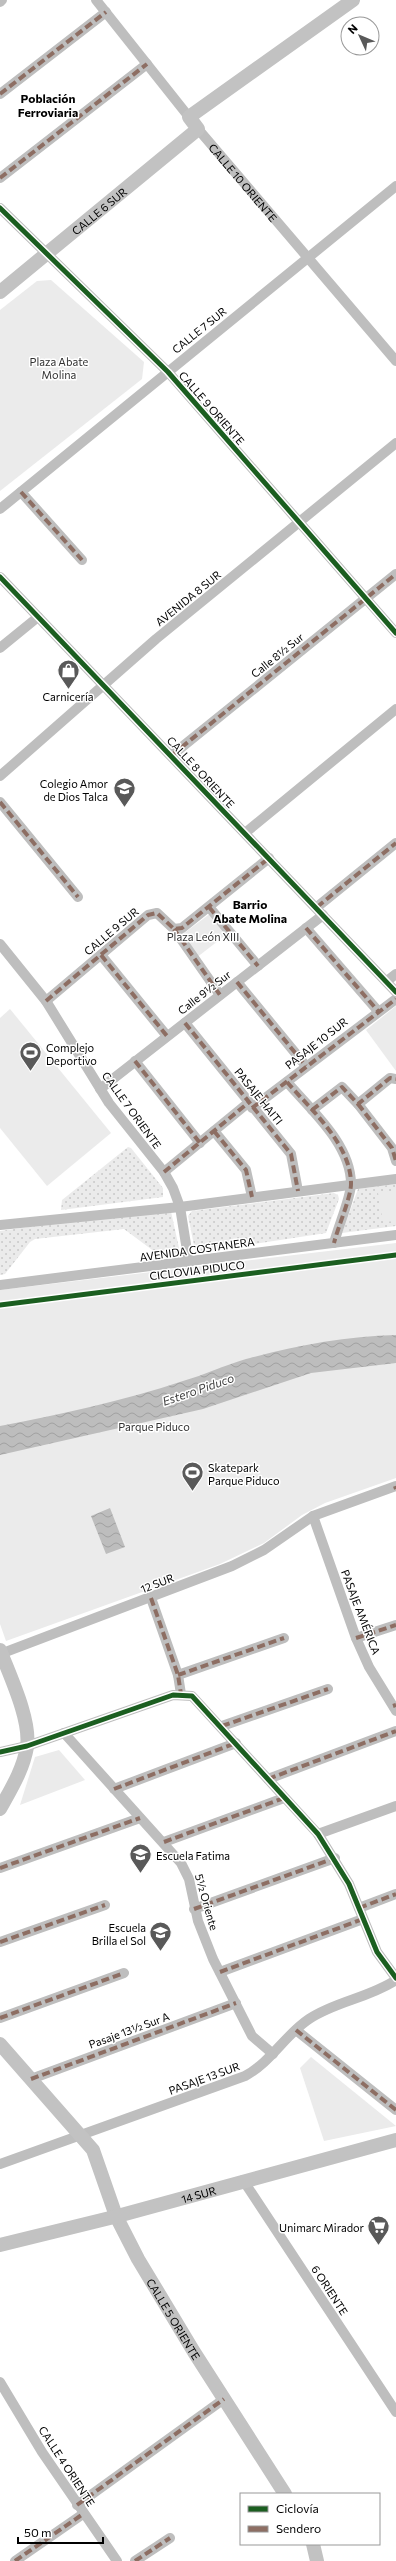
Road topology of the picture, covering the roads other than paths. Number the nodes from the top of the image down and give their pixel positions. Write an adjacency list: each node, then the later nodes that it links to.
1 (96, 0): 3 (street, CALLE 10 ORIENTE)
2 (353, 0): 6 (main road)
3 (106, 12): 4 (street, CALLE 10 ORIENTE); 5 (street)
4 (147, 64): 6 (street, CALLE 10 ORIENTE); 8 (street)
5 (0, 94)
6 (189, 117): 7 (main road, CALLE 10 ORIENTE)
7 (198, 129): 11 (main road, CALLE 6 SUR); 12 (street, CALLE 10 ORIENTE)
8 (0, 178)
9 (396, 186): 12 (street, CALLE 7 SUR)
10 (0, 208): 11 (street, CALLE 9 ORIENTE)
11 (47, 254): 13 (main road, CALLE 6 SUR); 15 (street, CALLE 9 ORIENTE)
12 (307, 258): 14 (street, CALLE 10 ORIENTE); 15 (street, CALLE 7 SUR)
13 (0, 292)
14 (396, 361)
15 (168, 372): 17 (street, CALLE 7 SUR); 19 (street, CALLE 9 ORIENTE)
16 (396, 443): 19 (street, AVENIDA 8 SUR)
17 (21, 492): 18 (street, CALLE 7 SUR); 20 (street)
18 (0, 509)
19 (300, 523): 23 (street, CALLE 9 ORIENTE); 27 (street, AVENIDA 8 SUR)
20 (82, 560)
21 (396, 574): 23 (street, Calle 8½ Sur)
22 (0, 577): 24 (street, CALLE 8 ORIENTE)
23 (365, 599): 25 (street, CALLE 9 ORIENTE); 29 (street, Calle 8½ Sur)
24 (38, 617): 26 (street); 27 (street, CALLE 8 ORIENTE)
25 (396, 634)
26 (0, 648)
27 (105, 685): 29 (street, CALLE 8 ORIENTE); 30 (street, AVENIDA 8 SUR)
28 (396, 709): 32 (street)
29 (172, 755): 32 (street, CALLE 8 ORIENTE)
30 (0, 776)
31 (0, 802): 35 (street)
32 (245, 833): 34 (street, CALLE 8 ORIENTE)
33 (396, 843): 37 (street, Calle 9½ Sur)
34 (269, 858): 36 (street); 37 (street, CALLE 8 ORIENTE)
35 (78, 897)
36 (210, 907): 39 (street); 42 (street)
37 (320, 911): 38 (street, Calle 9½ Sur); 44 (street, CALLE 8 ORIENTE)
38 (306, 928): 42 (street, Calle 9½ Sur); 50 (street)
39 (174, 929): 41 (street, CALLE 9 SUR); 47 (street)
40 (2, 950): 49 (street, CALLE 7 ORIENTE)
41 (101, 955): 49 (street, CALLE 9 SUR); 52 (street)
42 (258, 966): 45 (street, Calle 9½ Sur)
43 (396, 974): 44 (street)
44 (387, 981): 46 (street, CALLE 8 ORIENTE)
45 (237, 982): 47 (street, Calle 9½ Sur); 54 (street)
46 (396, 992)
47 (220, 995): 51 (street, Calle 9½ Sur)
48 (396, 999): 50 (street, PASAJE 10 SUR)
49 (46, 1001): 57 (street, CALLE 7 ORIENTE)
50 (378, 1011): 54 (street, PASAJE 10 SUR)
51 (185, 1023): 52 (street, Calle 9½ Sur); 59 (street, PASAJE HAITI)
52 (167, 1036): 53 (street, Calle 9½ Sur)
53 (135, 1061): 57 (street, Calle 9½ Sur); 62 (street)
54 (306, 1066): 56 (street, PASAJE 10 SUR)
55 (395, 1078): 58 (street)
56 (288, 1082): 59 (street, PASAJE 10 SUR); 60 (street)
57 (100, 1089): 64 (street, CALLE 7 ORIENTE)
58 (358, 1104): 60 (street); 63 (street)
59 (250, 1106): 61 (street, PASAJE 10 SUR); 67 (street, PASAJE HAITI)
60 (312, 1110): 66 (street)
61 (214, 1131): 62 (street, PASAJE 10 SUR); 68 (street)
62 (200, 1143): 64 (street, PASAJE 10 SUR)
63 (396, 1161)
64 (164, 1172): 69 (street, CALLE 7 ORIENTE)
65 (396, 1179): 66 (street)
66 (351, 1185): 67 (street); 72 (street)
67 (298, 1191): 68 (street)
68 (252, 1197): 69 (street)
69 (180, 1207): 70 (street); 73 (street, CALLE 7 ORIENTE)
70 (0, 1225)
71 (396, 1235): 72 (street, AVENIDA COSTANERA)
72 (334, 1243): 73 (street, AVENIDA COSTANERA)
73 (189, 1263): 74 (street, AVENIDA COSTANERA)
74 (0, 1285)
75 (396, 1487): 76 (street, 12 SUR)
76 (313, 1516): 77 (street, 12 SUR); 80 (street, PASAJE AMÉRICA)
77 (151, 1598): 81 (street, 12 SUR); 82 (street)
78 (396, 1625): 80 (street)
79 (284, 1638): 82 (street)
80 (356, 1638): 85 (street, PASAJE AMÉRICA)
81 (0, 1652): 90 (main road)
82 (178, 1676): 84 (street)
83 (328, 1689): 86 (street)
84 (181, 1694): 86 (street); 88 (street)
85 (395, 1707)
86 (222, 1726): 89 (street)
87 (396, 1731): 92 (street)
88 (64, 1734): 90 (street); 93 (street, 5½ Oriente)
89 (236, 1743): 92 (street); 93 (street)
90 (27, 1746): 91 (street); 96 (main road)
91 (0, 1752)
92 (268, 1779): 94 (street)
93 (114, 1789): 97 (street, 5½ Oriente)
94 (284, 1798): 98 (street); 99 (street)
95 (396, 1806): 98 (street)
96 (0, 1809)
97 (140, 1818): 99 (street, 5½ Oriente); 101 (street)
98 (318, 1834): 100 (street)
99 (164, 1842): 105 (street, 5½ Oriente)
100 (334, 1858): 104 (street); 105 (street)
101 (0, 1868)
102 (396, 1894): 104 (street)
103 (105, 1905): 107 (street)
104 (359, 1908): 106 (street)
105 (194, 1909): 108 (street, 5½ Oriente)
106 (363, 1919): 108 (street); 110 (street)
107 (0, 1942)
108 (220, 1972): 111 (street, 5½ Oriente)
109 (124, 1973): 112 (street)
110 (396, 1979): 113 (street, PASAJE 13 SUR)
111 (236, 2003): 115 (street, 5½ Oriente); 116 (street, Pasaje 13½ Sur A)
112 (0, 2018)
113 (296, 2030): 115 (street, PASAJE 13 SUR); 117 (street)
114 (0, 2044): 116 (main road, CALLE 5 ORIENTE)
115 (273, 2054): 118 (street, PASAJE 13 SUR)
116 (31, 2079): 118 (main road, CALLE 5 ORIENTE)
117 (396, 2110)
118 (81, 2135): 120 (street, PASAJE 13 SUR); 122 (main road, CALLE 5 ORIENTE)
119 (396, 2140): 121 (main road, 14 SUR)
120 (0, 2164)
121 (243, 2180): 122 (main road, 14 SUR); 126 (street, 6 ORIENTE)
122 (116, 2216): 123 (main road, 14 SUR); 125 (main road, CALLE 5 ORIENTE)
123 (0, 2244)
124 (0, 2382): 128 (street, CALLE 4 ORIENTE)
125 (224, 2399): 127 (main road, CALLE 5 ORIENTE); 128 (street)
126 (396, 2412)
127 (284, 2493)
128 (80, 2510): 131 (street); 132 (street, CALLE 4 ORIENTE)
129 (170, 2538): 133 (street)
130 (313, 2545): 134 (main road)
131 (15, 2561)
132 (116, 2561)
133 (136, 2561)
134 (317, 2561)

